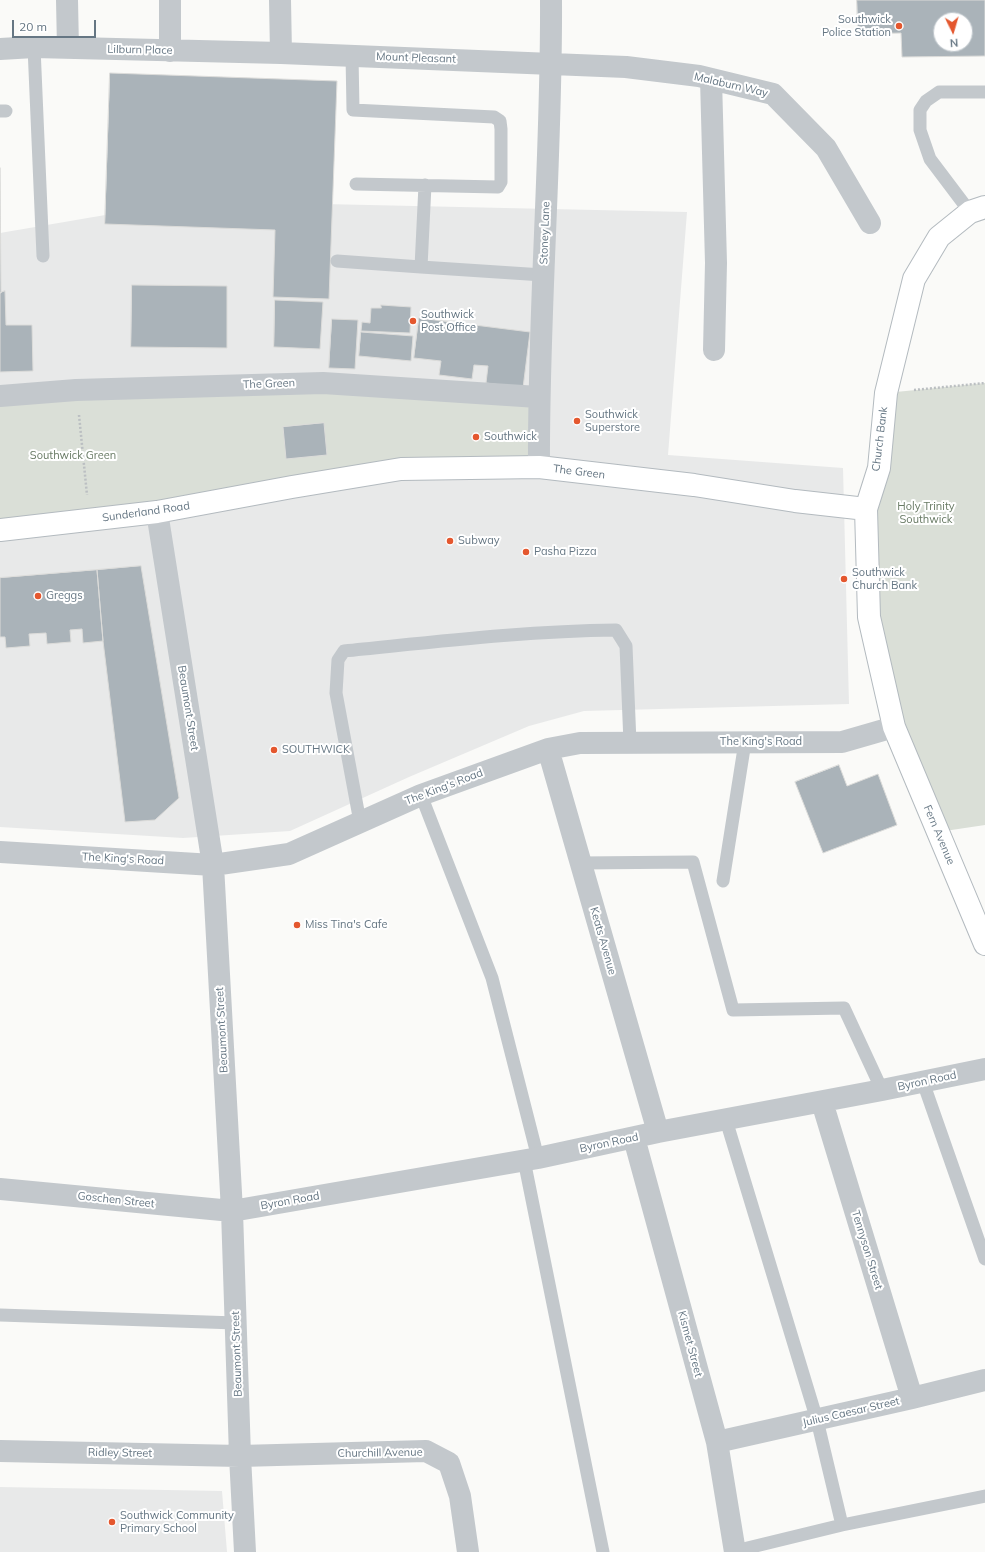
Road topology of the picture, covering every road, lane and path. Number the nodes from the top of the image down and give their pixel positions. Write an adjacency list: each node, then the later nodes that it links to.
1 (67, 0): 6 (street)
2 (170, 0): 8 (street)
3 (280, 0): 9 (street)
4 (551, 0): 11 (street, Stoney Lane)
5 (34, 47): 6 (street, Lilburn Place); 7 (street, Lilburn Place); 18 (lane)
6 (68, 48): 8 (street, Lilburn Place)
7 (0, 49)
8 (170, 51): 9 (street, Lilburn Place)
9 (281, 53): 10 (street, Mount Pleasant)
10 (352, 55): 11 (street, Mount Pleasant); 15 (lane)
11 (551, 63): 12 (street, Malaburn Way); 21 (street, Stoney Lane)
12 (711, 79): 17 (street, Malaburn Way); 22 (street)
13 (985, 92): 16 (lane)
14 (356, 184): 15 (lane)
15 (425, 186): 20 (lane)
16 (977, 210): 25 (street, Church Bank)
17 (870, 224)
18 (43, 256)
19 (337, 261): 20 (lane)
20 (421, 268): 21 (lane)
21 (543, 275): 27 (street, Stoney Lane)
22 (714, 350)
23 (985, 383): 25 (path)
24 (76, 390): 26 (street, The Green); 27 (street, The Green); 32 (path)
25 (886, 393): 30 (street, Church Bank)
26 (0, 396)
27 (538, 397): 28 (street, Stoney Lane)
28 (539, 467): 29 (street, The Green); 30 (street, The Green)
29 (292, 487): 31 (street, Sunderland Road)
30 (866, 509): 34 (street, Church Bank)
31 (157, 512): 32 (street, Sunderland Road); 42 (street, Beaumont Street)
32 (89, 520): 33 (street, Sunderland Road)
33 (0, 530)
34 (894, 727): 35 (street, The King's Road); 44 (street, Fern Avenue)
35 (745, 742): 36 (street, The King's Road); 43 (lane)
36 (630, 743): 37 (street, The King's Road); 39 (lane)
37 (548, 749): 38 (street, The King's Road); 41 (street, Keats Avenue)
38 (421, 795): 39 (street, The King's Road); 52 (lane)
39 (360, 822): 42 (street, The King's Road)
40 (0, 852): 42 (street, The King's Road)
41 (581, 863): 47 (lane); 50 (street, Keats Avenue)
42 (213, 864): 54 (street, Beaumont Street)
43 (723, 881)
44 (985, 944)
45 (985, 1069): 46 (street, Byron Road)
46 (923, 1082): 47 (street, Byron Road); 55 (lane)
47 (882, 1090): 48 (street, Byron Road)
48 (822, 1102): 49 (street, Byron Road); 59 (street, Tennyson Street)
49 (726, 1120): 50 (street, Byron Road); 60 (lane)
50 (658, 1132): 51 (street, Byron Road)
51 (634, 1138): 52 (street, Byron Road); 61 (street, Kismet Street)
52 (531, 1159): 54 (street, Byron Road); 69 (lane)
53 (0, 1189): 54 (street, Goschen Street)
54 (232, 1211): 57 (street, Beaumont Street)
55 (985, 1259)
56 (0, 1315): 57 (lane)
57 (236, 1323): 63 (street, Beaumont Street)
58 (985, 1380): 59 (street, Julius Caesar Street)
59 (912, 1398): 60 (street, Julius Caesar Street)
60 (817, 1420): 61 (street, Julius Caesar Street); 65 (lane)
61 (717, 1442): 66 (street, Kismet Street)
62 (0, 1451): 63 (street, Ridley Street)
63 (240, 1456): 67 (street, Beaumont Street); 68 (street, Churchill Avenue)
64 (985, 1496): 65 (lane)
65 (842, 1526): 66 (lane)
66 (735, 1551)
67 (245, 1552)
68 (468, 1552)
69 (603, 1552)

